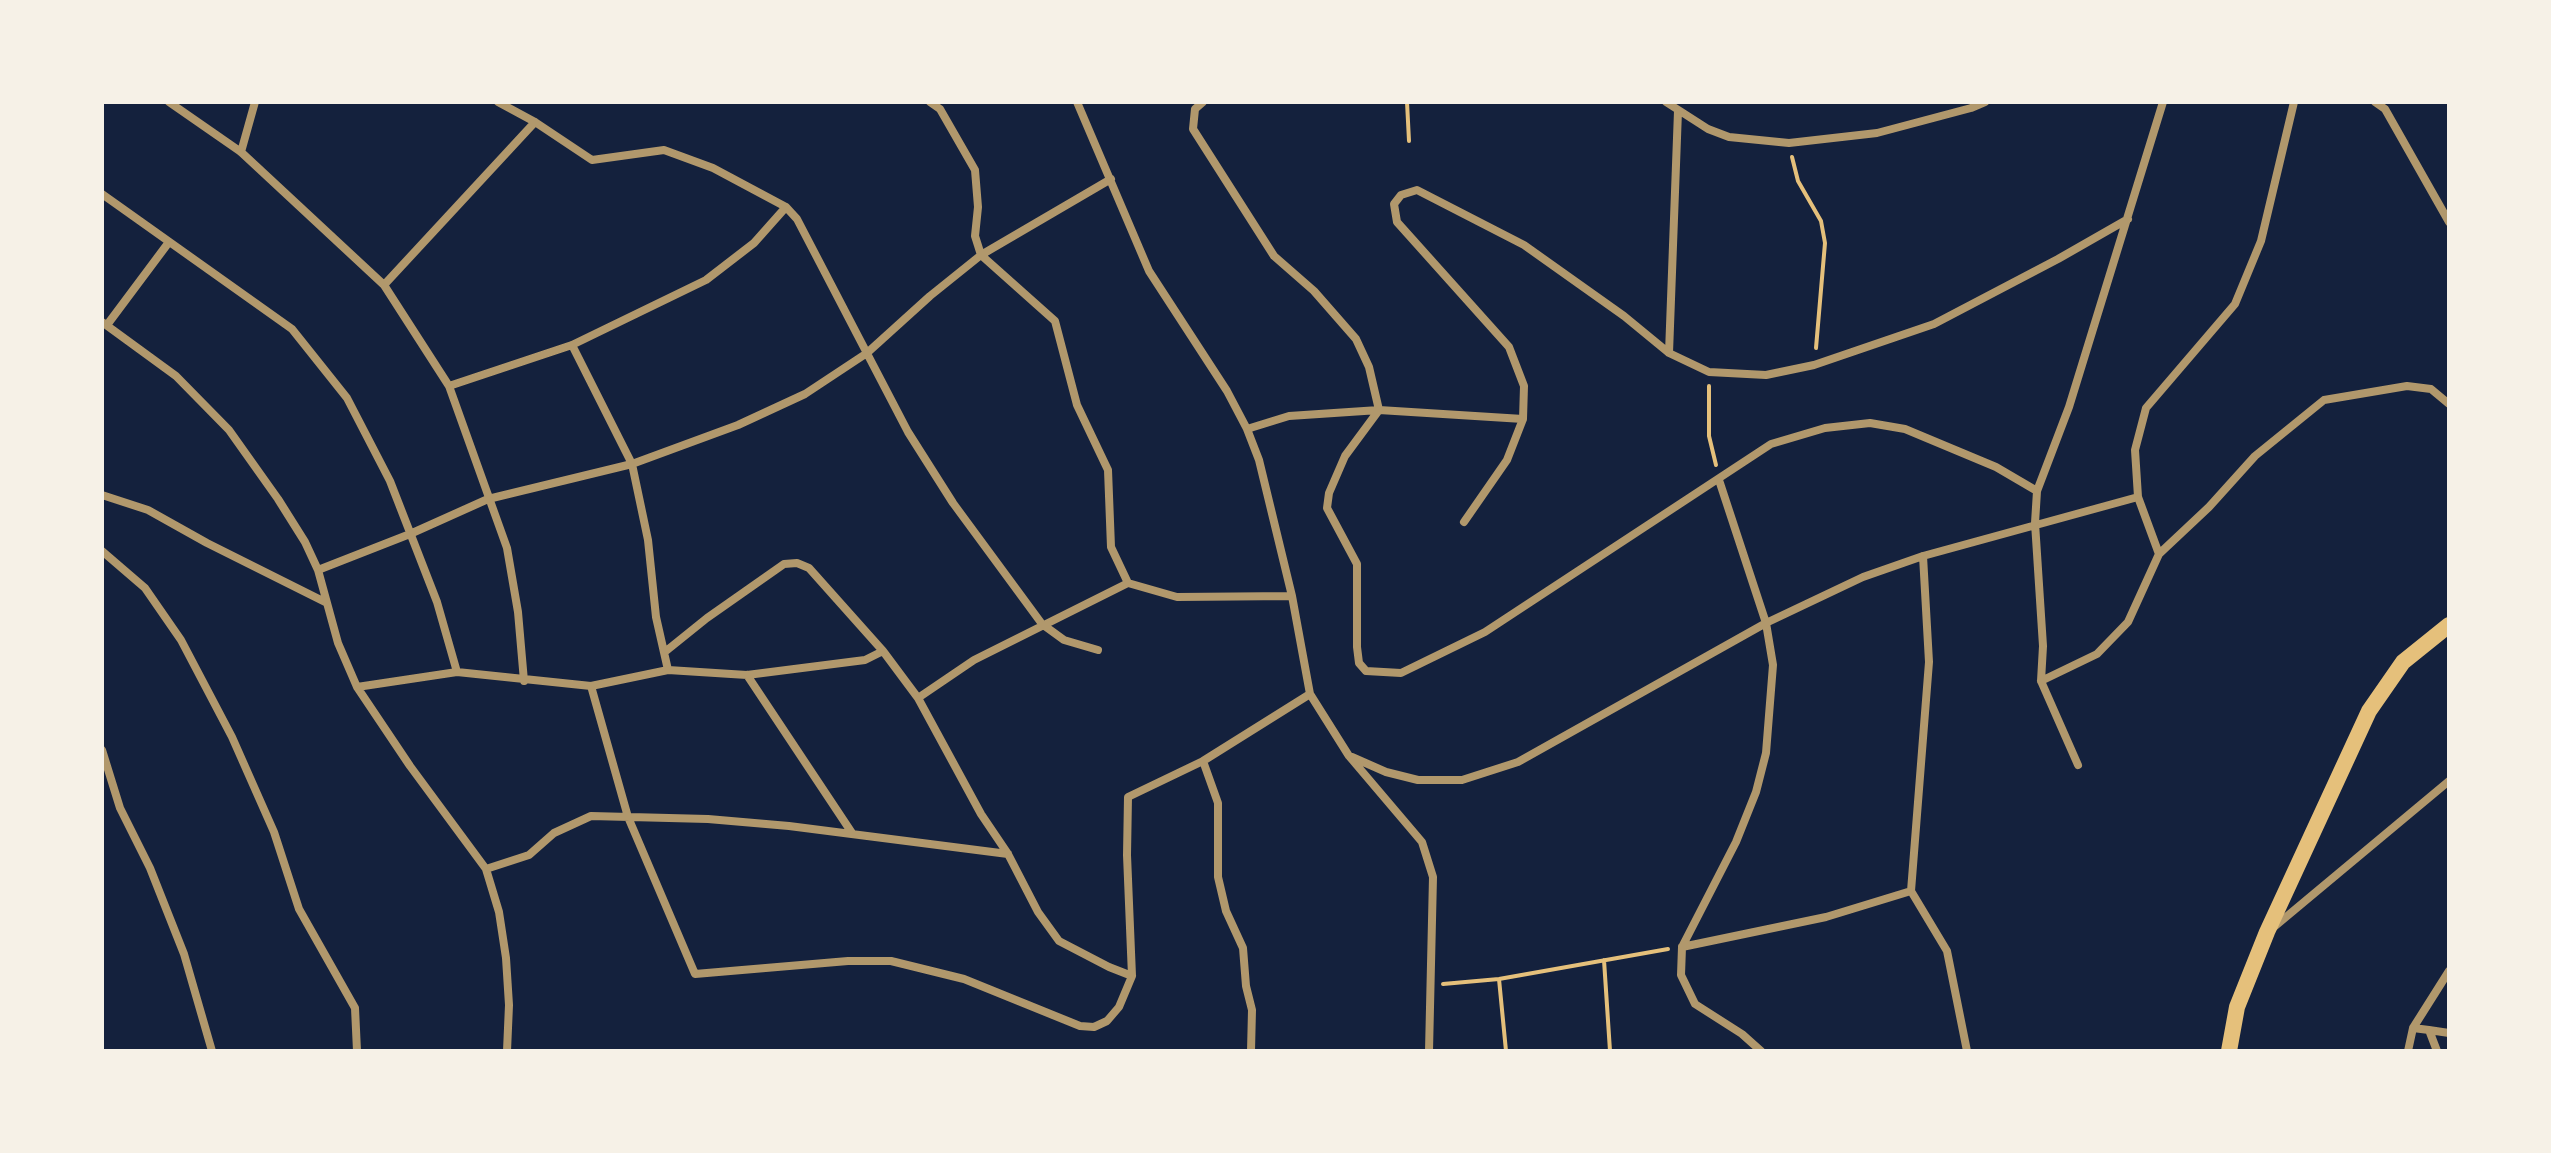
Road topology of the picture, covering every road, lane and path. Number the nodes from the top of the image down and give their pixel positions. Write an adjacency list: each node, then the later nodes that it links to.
1 (169, 102): 17 (street)
2 (255, 102): 17 (street)
3 (498, 102): 14 (street)
4 (930, 102): 24 (street)
5 (1077, 102): 18 (street)
6 (1203, 102): 34 (street)
7 (1407, 102): 15 (path)
8 (1666, 102): 13 (street)
9 (1985, 102): 16 (street)
10 (2163, 102): 21 (street)
11 (2294, 102): 41 (street)
12 (2375, 102): 22 (street)
13 (1678, 111): 16 (street); 29 (street)
14 (535, 122): 20 (street); 25 (street)
15 (1409, 141)
16 (1789, 143): 30 (path)
17 (241, 152): 25 (street)
18 (1111, 179): 24 (street); 36 (street)
19 (102, 194): 23 (street)
20 (786, 207): 27 (street); 28 (street)
21 (2128, 219): 30 (street); 39 (street)
22 (2449, 222)
23 (169, 242): 26 (street); 45 (street)
24 (981, 255): 28 (street); 50 (street)
25 (384, 285): 32 (street)
26 (104, 324): 49 (street)
27 (572, 345): 32 (street); 37 (street)
28 (867, 353): 37 (street); 54 (street)
29 (1669, 353): 31 (street); 35 (street)
30 (1814, 365): 31 (street)
31 (1709, 372): 38 (path)
32 (449, 386): 42 (street)
33 (2449, 404): 47 (street)
34 (1379, 410): 35 (street); 36 (street); 38 (street)
35 (1523, 419): 43 (street)
36 (1247, 429): 51 (street)
37 (632, 464): 42 (street); 57 (street)
38 (1719, 480): 39 (street); 53 (street)
39 (2037, 491): 44 (street)
40 (102, 495): 52 (street)
41 (2138, 497): 44 (street); 47 (street)
42 (488, 499): 45 (street); 62 (street)
43 (1464, 522)
44 (2035, 523): 48 (street); 63 (street)
45 (410, 534): 49 (street); 60 (street)
46 (102, 551): 89 (street)
47 (2159, 554): 63 (street)
48 (1923, 556): 53 (street); 77 (street)
49 (318, 570): 52 (street)
50 (1128, 583): 51 (street); 54 (street)
51 (1292, 596): 66 (street)
52 (325, 602): 65 (street)
53 (1766, 623): 69 (street); 79 (street)
54 (1042, 624): 56 (street); 67 (street)
55 (2449, 625): 78 (main road)
56 (1098, 650)
57 (666, 651): 58 (street); 59 (street)
58 (883, 651): 61 (street); 67 (street)
59 (668, 670): 61 (street); 64 (street)
60 (457, 672): 62 (street); 65 (street)
61 (747, 675): 74 (street)
62 (524, 681): 64 (street)
63 (2041, 681): 71 (street)
64 (591, 686): 73 (street)
65 (357, 687): 76 (street)
66 (1310, 694): 69 (street); 70 (street)
67 (918, 698): 75 (street)
68 (102, 750): 88 (street)
69 (1349, 756): 84 (street)
70 (1203, 761): 82 (street); 91 (street)
71 (2078, 765)
72 (2449, 781): 78 (street)
73 (628, 817): 74 (street); 76 (street); 82 (street)
74 (852, 833): 75 (street)
75 (1008, 854): 82 (street)
76 (486, 869): 90 (street)
77 (1911, 891): 79 (street); 96 (street)
78 (2267, 932): 97 (main road)
79 (1682, 947): 80 (path); 95 (street)
80 (1604, 960): 83 (path); 94 (path)
81 (2449, 971): 85 (street)
82 (1132, 976)
83 (1499, 979): 84 (path); 93 (path)
84 (1430, 986): 92 (street)
85 (2413, 1028): 86 (street); 98 (street)
86 (2429, 1030): 87 (street); 99 (street)
87 (2449, 1033)
88 (212, 1051)
89 (357, 1051)
90 (507, 1051)
91 (1251, 1051)
92 (1429, 1051)
93 (1506, 1051)
94 (1610, 1051)
95 (1761, 1051)
96 (1967, 1051)
97 (2229, 1051)
98 (2408, 1051)
99 (2437, 1051)

